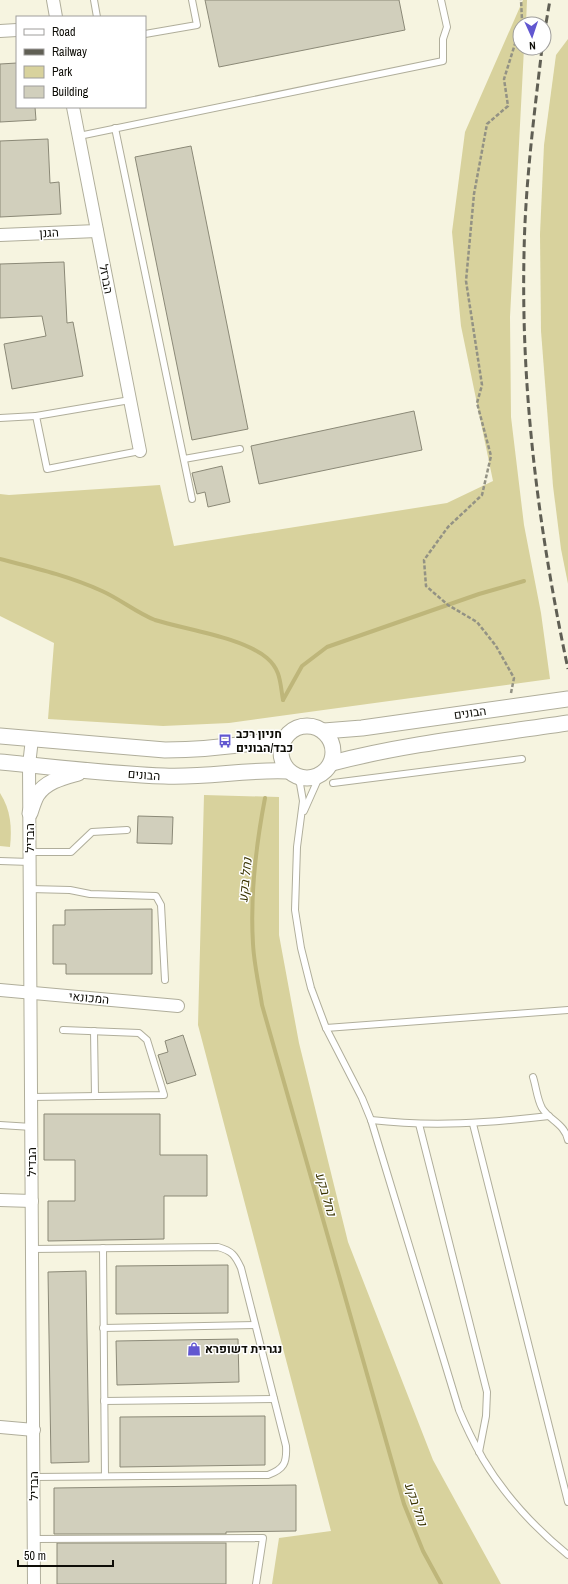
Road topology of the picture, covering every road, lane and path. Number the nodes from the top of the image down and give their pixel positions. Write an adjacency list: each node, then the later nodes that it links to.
1 (53, 0): 6 (street)
2 (94, 0): 7 (lane)
3 (192, 0): 11 (lane)
4 (441, 0): 14 (lane)
5 (521, 0): 8 (path)
6 (56, 16)
7 (97, 16)
8 (522, 16)
9 (16, 30): 10 (street)
10 (0, 31)
11 (146, 34)
12 (512, 54): 26 (path)
13 (73, 108): 15 (street, הברזל)
14 (114, 128): 15 (lane); 23 (lane)
15 (79, 136): 16 (street, הברזל)
16 (97, 231): 17 (street, הגנן); 18 (street, הברזל)
17 (0, 235)
18 (130, 400): 19 (lane); 22 (street, הברזל)
19 (36, 416): 20 (lane); 22 (lane)
20 (0, 418)
21 (240, 449): 23 (lane)
22 (140, 452)
23 (184, 459): 24 (lane)
24 (192, 499)
25 (568, 699): 26 (street, הבונים)
26 (509, 708): 28 (street, הבונים)
27 (568, 723): 34 (street, הבונים)
28 (324, 731): 30 (street); 34 (street)
29 (0, 736): 31 (street)
30 (285, 738): 31 (street); 37 (street)
31 (32, 739): 35 (street, הבדיל)
32 (522, 758): 38 (lane)
33 (0, 762): 35 (street, הבונים)
34 (332, 763): 38 (street)
35 (29, 765): 36 (street, הבונים); 39 (street, הבדיל)
36 (86, 770): 37 (street, הבונים); 39 (street)
37 (292, 773): 38 (street); 40 (lane)
38 (327, 779): 40 (lane)
39 (30, 813): 42 (street, הבדיל)
40 (301, 818): 50 (lane)
41 (127, 830): 42 (lane)
42 (30, 857): 43 (lane); 44 (street, הבדיל)
43 (0, 861)
44 (30, 889): 45 (lane); 47 (street, הבדיל)
45 (165, 980)
46 (0, 990): 47 (street, המכונאי)
47 (31, 992): 48 (street, המכונאי); 55 (street, הבדיל)
48 (178, 1006)
49 (568, 1010): 50 (lane)
50 (326, 1028): 57 (lane)
51 (63, 1030): 52 (lane)
52 (94, 1031): 54 (lane); 54 (lane)
53 (533, 1076): 56 (lane)
54 (96, 1096): 55 (lane)
55 (32, 1097): 61 (street, הבדיל)
56 (549, 1116): 59 (lane); 62 (lane)
57 (371, 1120): 58 (lane); 73 (lane)
58 (419, 1124): 59 (lane); 73 (lane)
59 (473, 1124): 76 (lane)
60 (0, 1125): 61 (lane)
61 (32, 1127): 64 (street, הבדיל)
62 (568, 1140)
63 (0, 1200): 64 (street)
64 (32, 1201): 65 (street, הבדיל)
65 (32, 1248): 66 (lane); 72 (street, הבדיל)
66 (103, 1248): 67 (lane); 68 (lane)
67 (255, 1325): 68 (lane); 69 (lane)
68 (104, 1328): 70 (lane)
69 (274, 1399): 70 (lane); 74 (lane)
70 (104, 1401): 74 (lane)
71 (0, 1427): 72 (street)
72 (34, 1430): 75 (street, הבדיל)
73 (479, 1452): 78 (lane)
74 (105, 1476): 75 (lane)
75 (34, 1477): 77 (street, הבדיל)
76 (568, 1502)
77 (34, 1539): 79 (street, הבדיל); 80 (lane)
78 (568, 1555)
79 (34, 1584)
80 (256, 1584)

